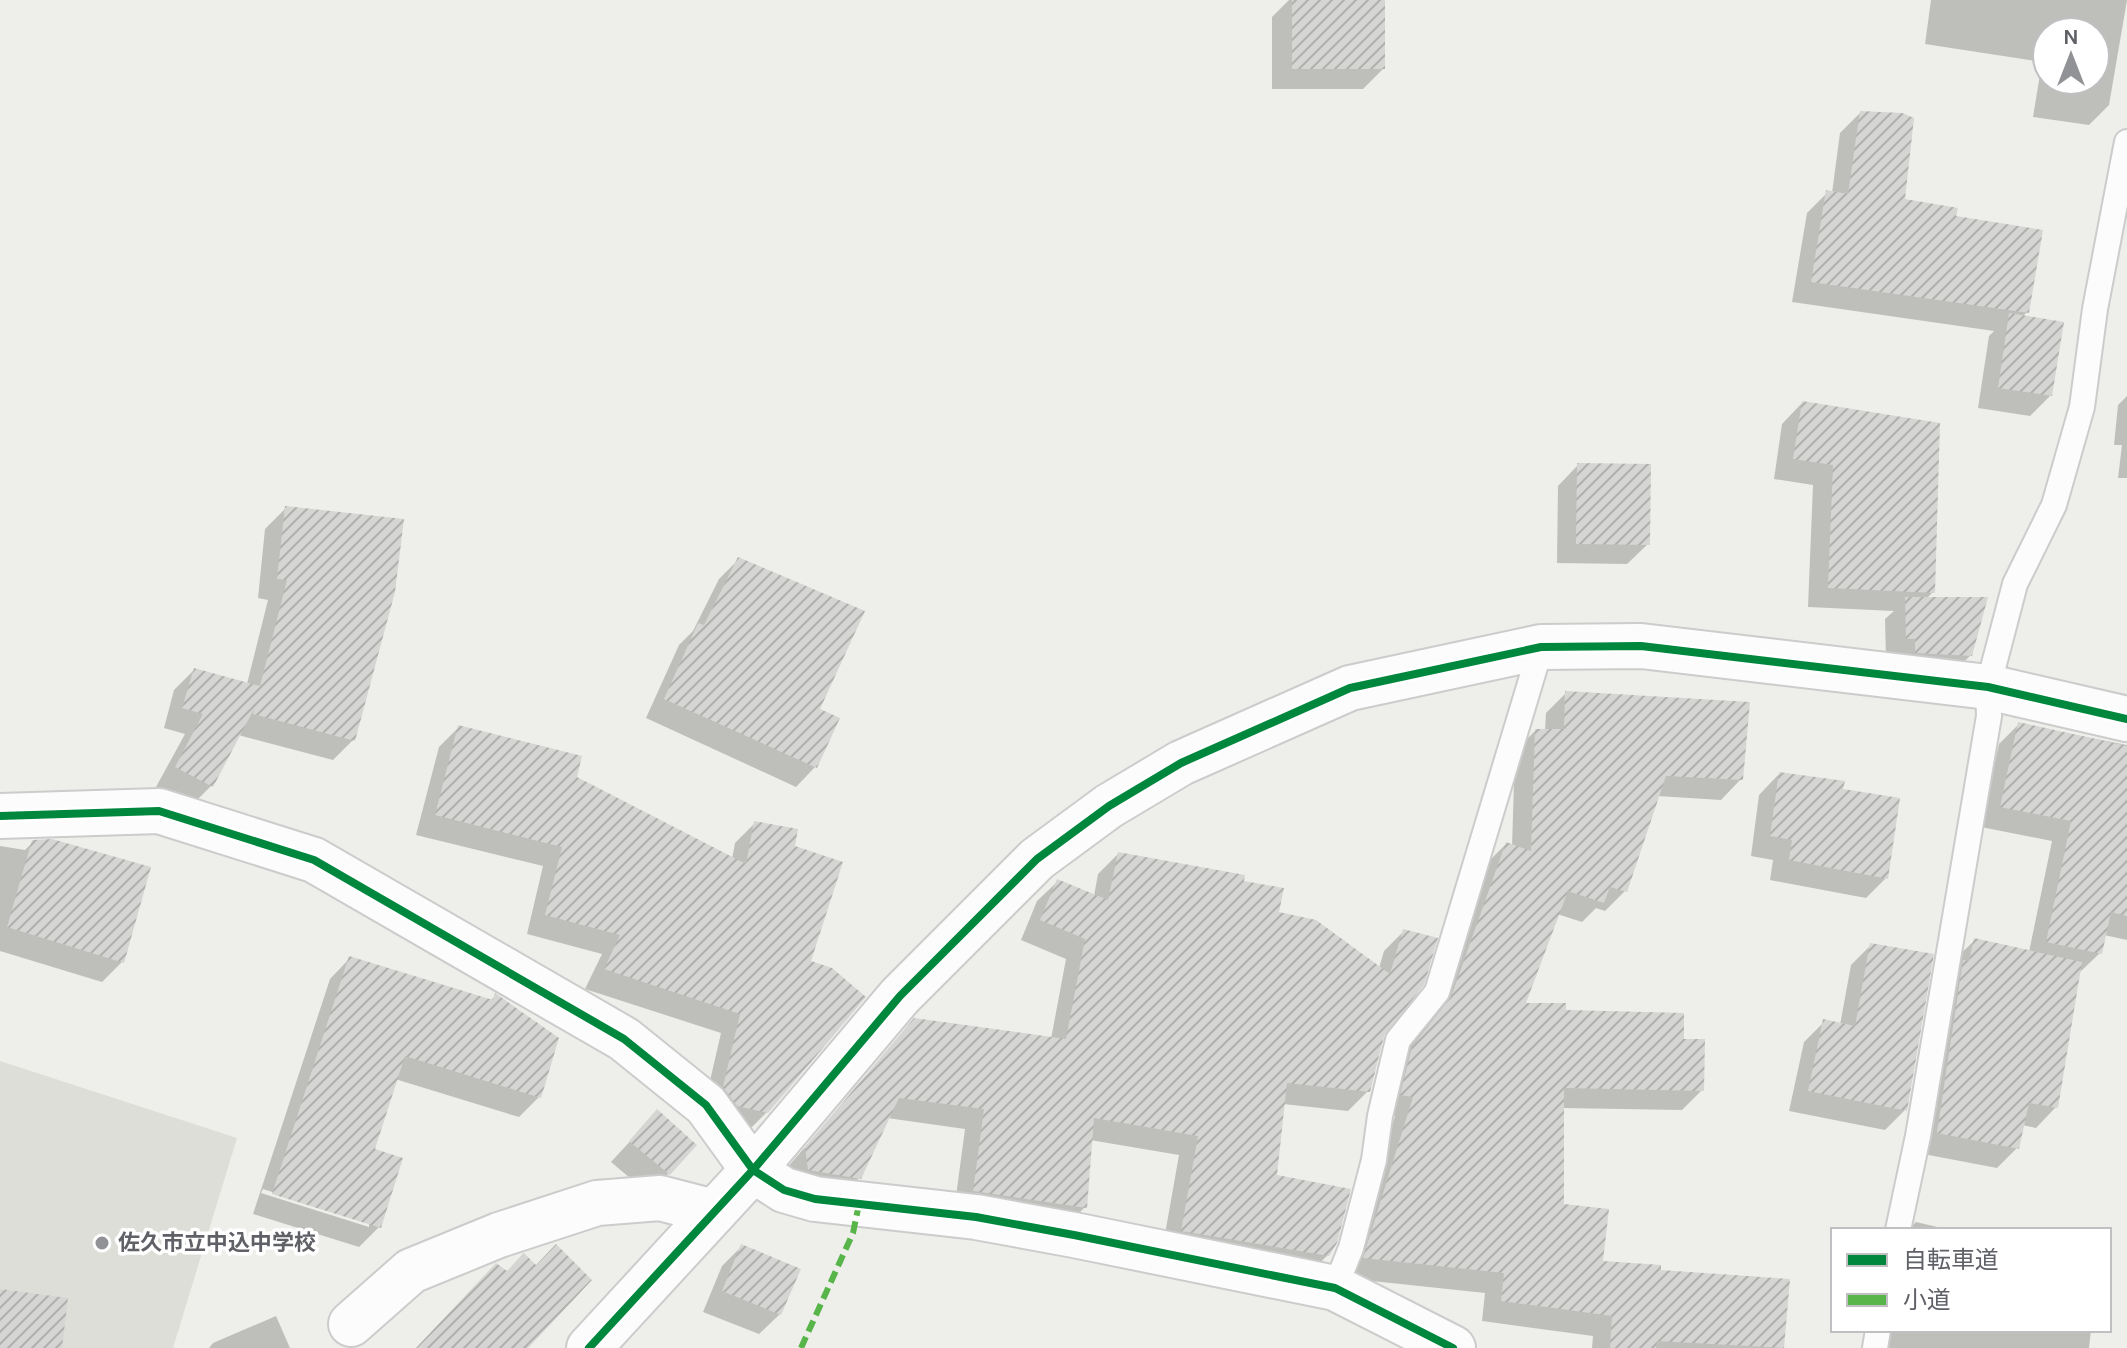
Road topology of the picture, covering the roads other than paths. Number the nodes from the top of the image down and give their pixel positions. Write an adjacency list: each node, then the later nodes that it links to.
1 (2127, 142): 3 (lane)
2 (1541, 647): 3 (street); 6 (street); 9 (lane)
3 (1988, 687): 4 (street); 8 (lane)
4 (2127, 719)
5 (0, 816): 6 (street)
6 (753, 1170): 7 (street); 9 (street)
7 (714, 1212): 10 (street); 11 (street)
8 (1898, 1228)
9 (1335, 1288): 12 (street)
10 (351, 1324)
11 (589, 1348)
12 (1453, 1348)

